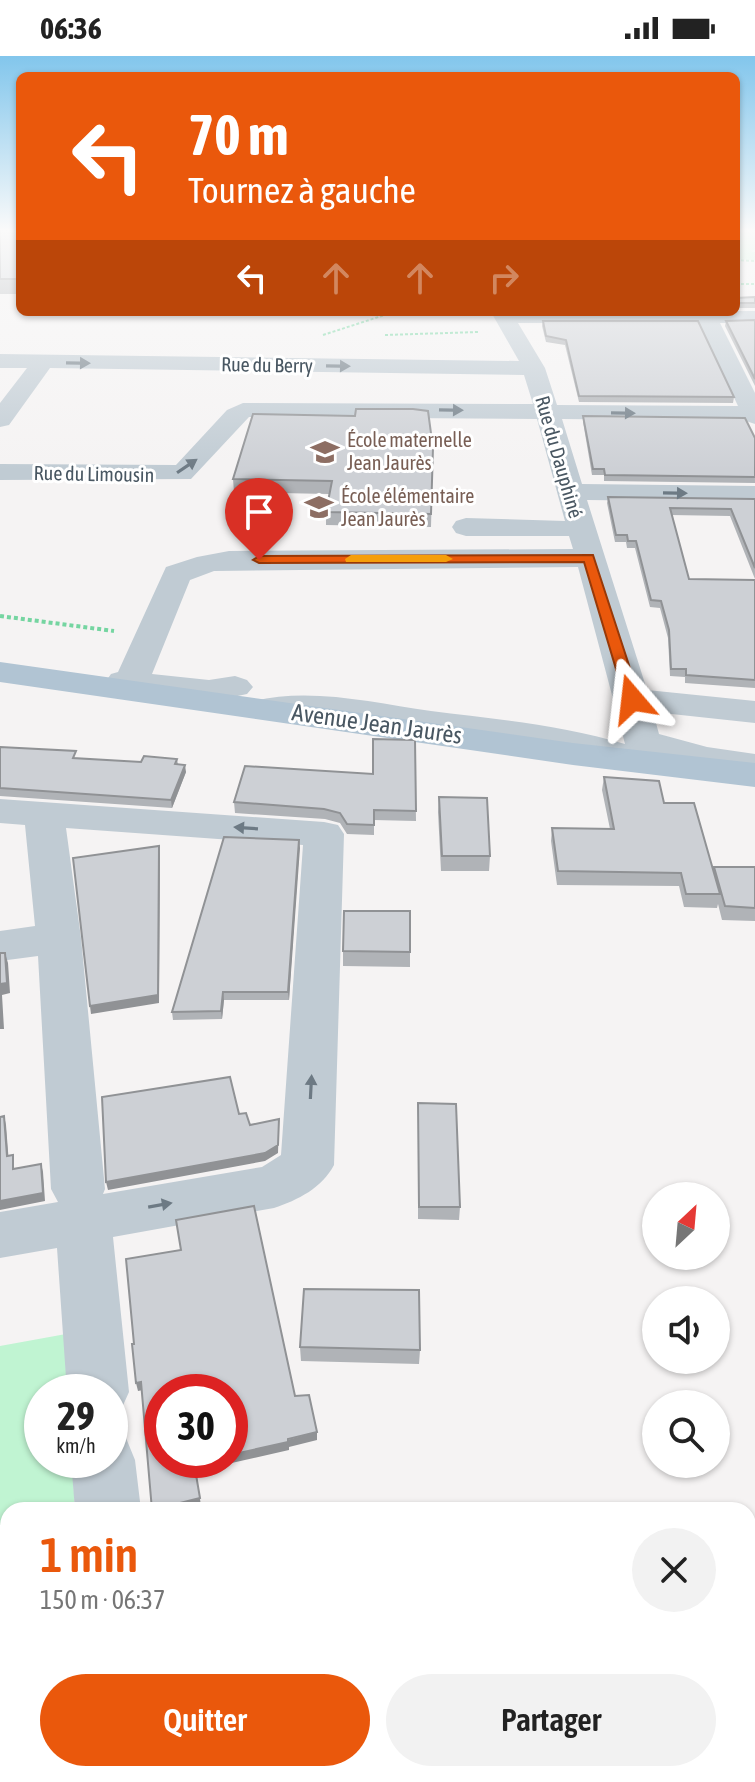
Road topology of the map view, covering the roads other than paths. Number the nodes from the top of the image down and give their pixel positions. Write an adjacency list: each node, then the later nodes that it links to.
1 (504, 316): 6 (street, Rue du Dauphiné)
2 (706, 316): 3 (street); 8 (street)
3 (755, 317)
4 (0, 361): 5 (street, Rue du Berry)
5 (43, 362): 6 (street, Rue du Berry, one-way to 6); 9 (street)
6 (534, 368): 7 (street, Rue du Dauphiné)
7 (545, 412): 8 (street, Rue du Limousin, one-way to 8); 10 (street, Rue du Limousin, one-way to 7); 11 (street, Rue du Dauphiné)
8 (755, 415)
9 (0, 420)
10 (0, 472)
11 (569, 492): 12 (street, one-way to 12); 14 (street, Rue du Dauphiné)
12 (755, 494)
13 (466, 527): 14 (street)
14 (584, 544): 18 (street); 20 (street, Rue du Dauphiné)
15 (0, 655): 18 (main road, Avenue Jean Jaurès)
16 (0, 664): 19 (street)
17 (0, 672): 22 (main road, Avenue Jean Jaurès)
18 (135, 673): 19 (main road, Avenue Jean Jaurès)
19 (235, 687): 22 (main road, Avenue Jean Jaurès)
20 (632, 699): 21 (street); 22 (street, Rue du Dauphiné)
21 (755, 712)
22 (643, 751): 23 (main road); 24 (street); 25 (main road, Avenue Jean Jaurès)
23 (755, 752)
24 (755, 765)
25 (755, 775)
26 (32, 813): 27 (street); 29 (street, one-way to 26)
27 (59, 938): 28 (street); 29 (street)
28 (0, 946)
29 (81, 1204): 30 (street); 31 (street)
30 (0, 1235)
31 (96, 1374)
32 (105, 1478): 33 (street)
33 (107, 1502)

